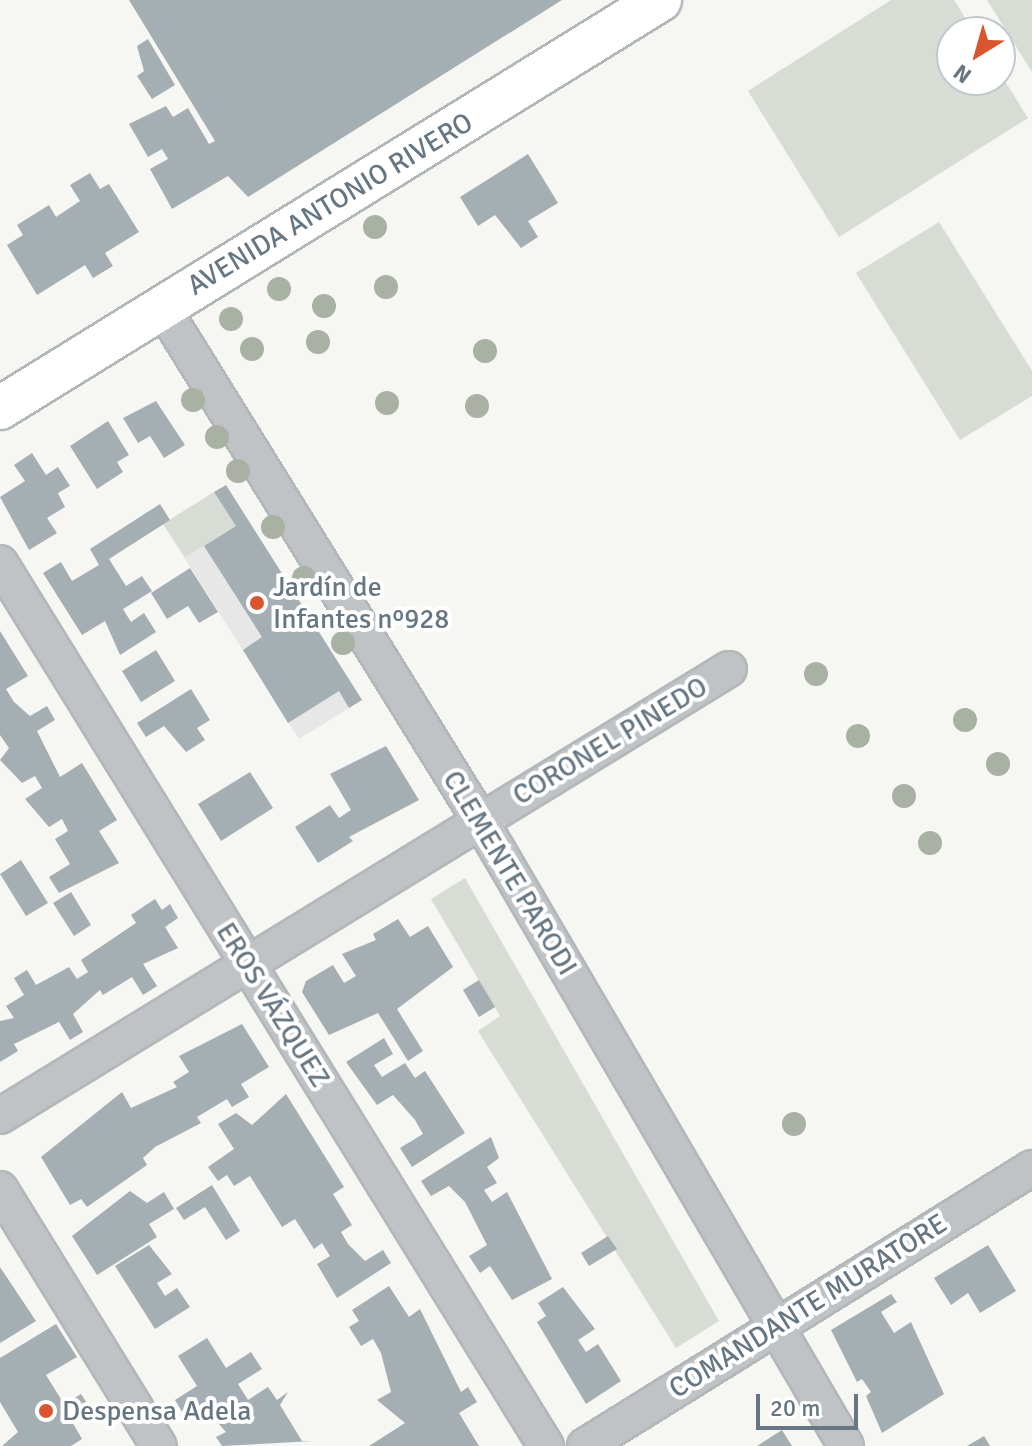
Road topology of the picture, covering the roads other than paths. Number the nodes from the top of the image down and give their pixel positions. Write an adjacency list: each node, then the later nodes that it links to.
1 (660, 0): 2 (main road, AVENIDA ANTONIO RIVERO)
2 (162, 307): 3 (main road, AVENIDA ANTONIO RIVERO); 6 (street, CLEMENTE PARODI)
3 (0, 408)
4 (0, 563): 7 (street, EROS VÁZQUEZ)
5 (729, 669): 6 (street, CORONEL PINEDO)
6 (480, 820): 7 (street, CORONEL PINEDO); 11 (street, CLEMENTE PARODI)
7 (247, 964): 8 (street, CORONEL PINEDO); 13 (street, EROS VÁZQUEZ)
8 (0, 1116)
9 (1032, 1168): 11 (street, COMANDANTE MURATORE)
10 (0, 1189): 12 (street)
11 (773, 1327): 14 (street, COMANDANTE MURATORE); 15 (street, CLEMENTE PARODI)
12 (159, 1446)
13 (546, 1446)
14 (585, 1446)
15 (846, 1446)

